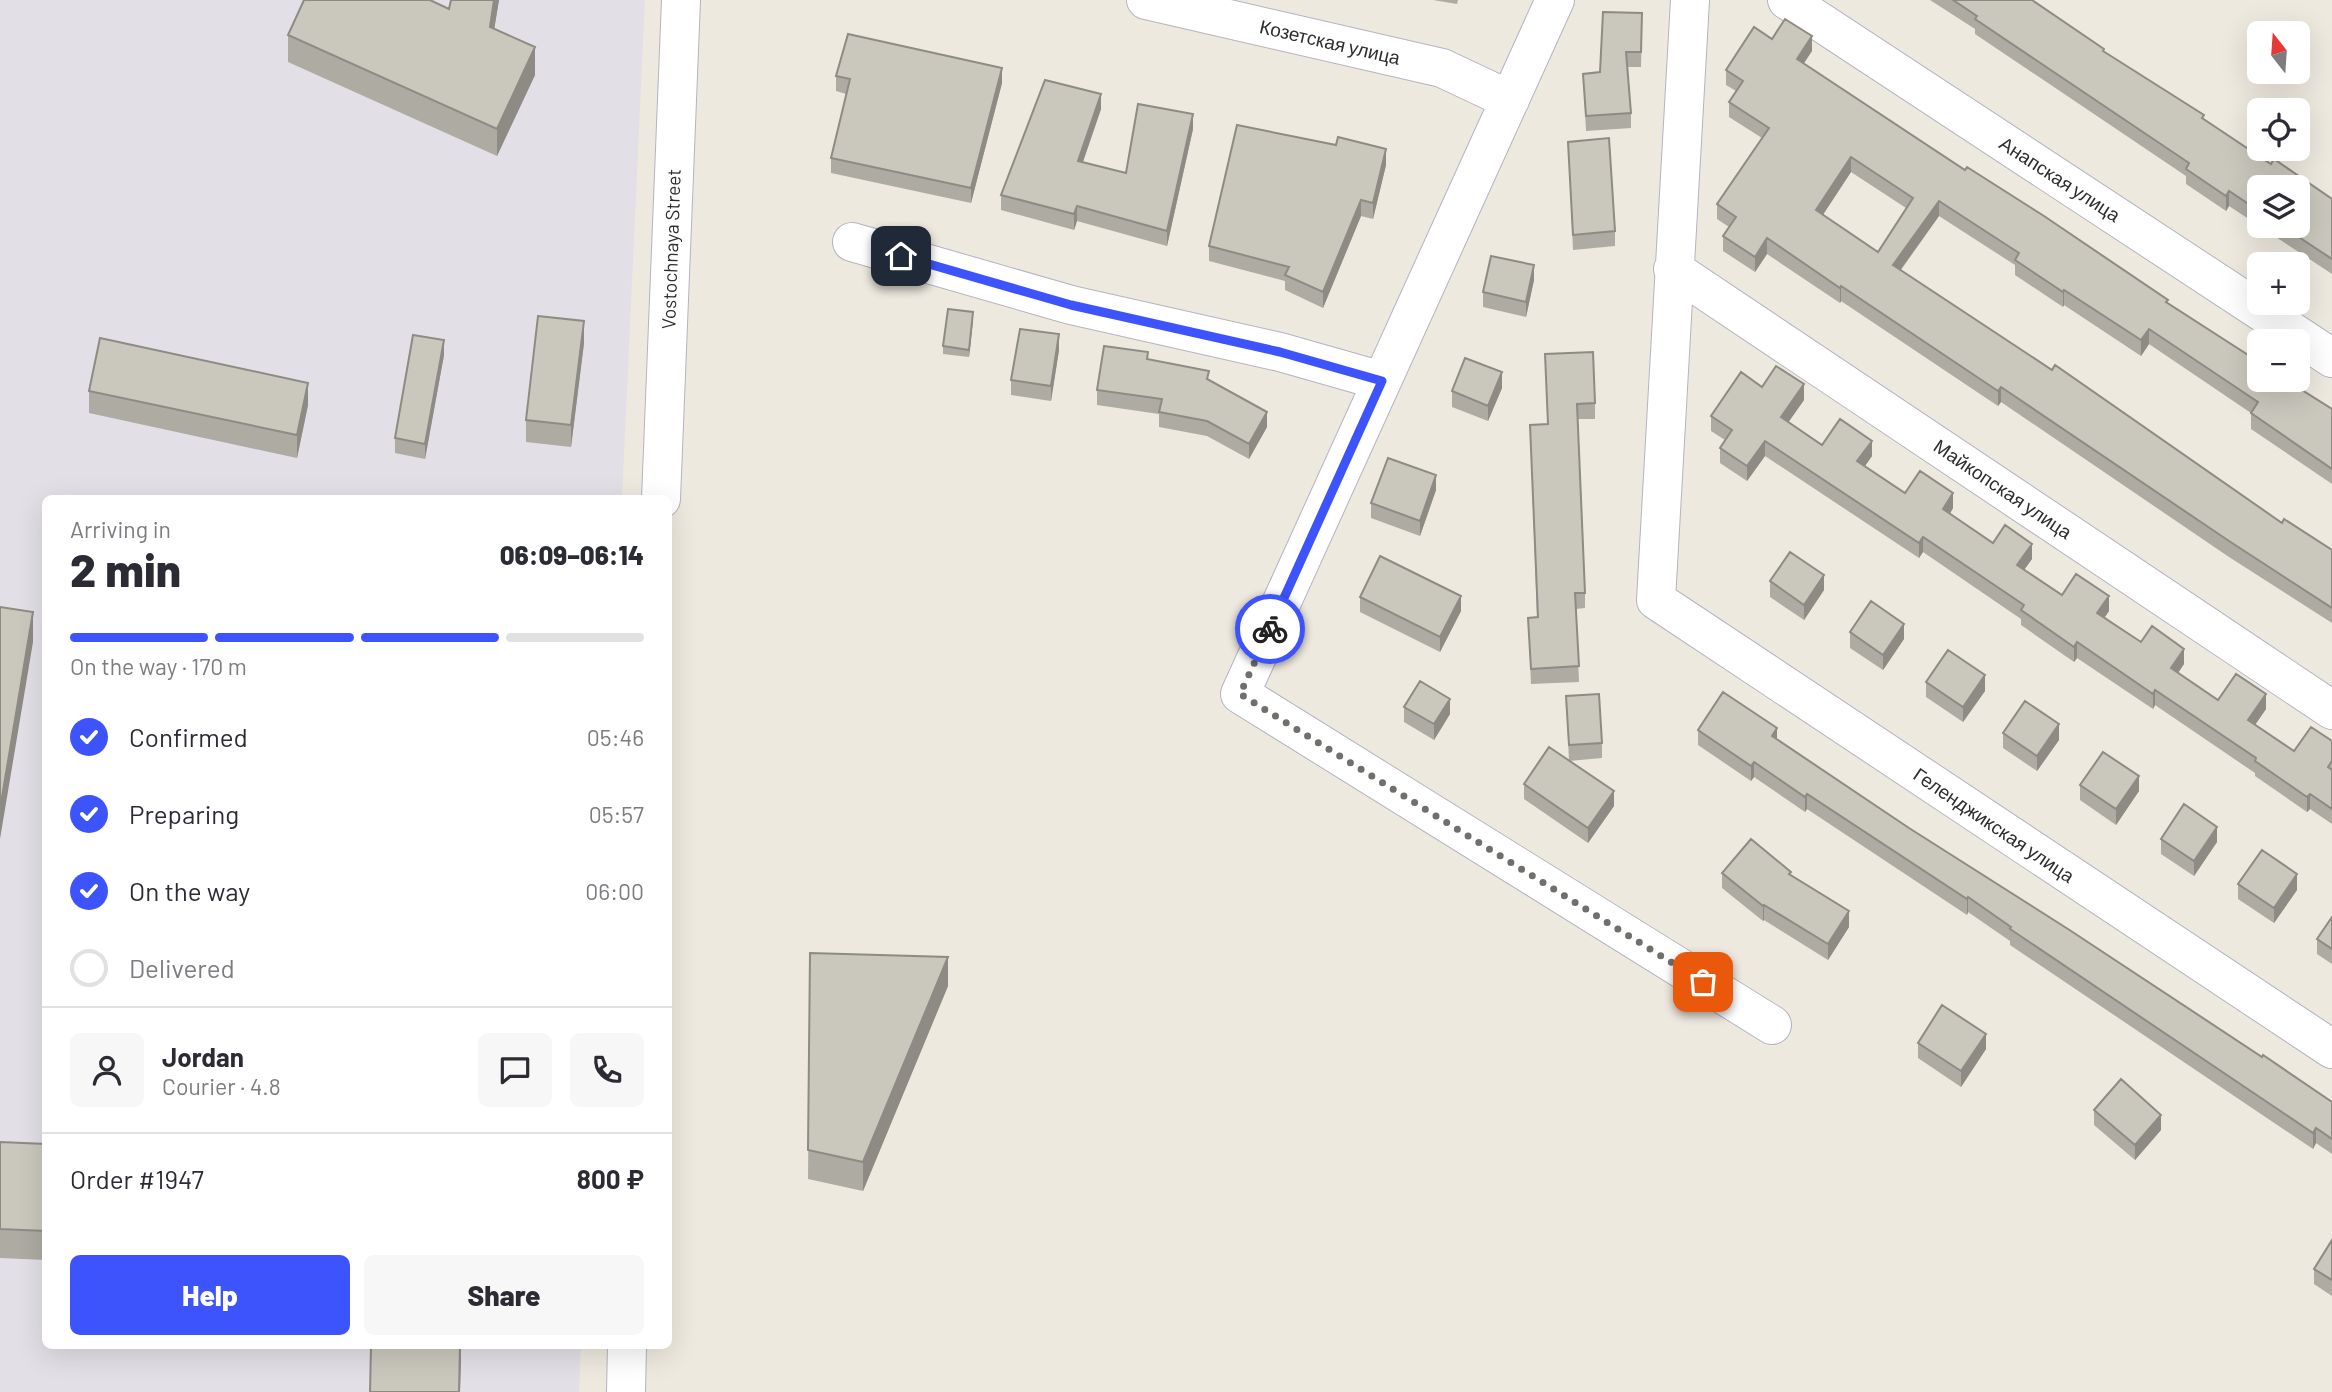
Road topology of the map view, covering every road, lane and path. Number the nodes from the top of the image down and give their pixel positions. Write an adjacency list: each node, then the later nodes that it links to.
1 (681, 0): 11 (street, Vostochnaya Street)
2 (1146, 0): 6 (street, Козетская улица)
3 (1555, 0): 6 (street)
4 (1690, 0): 8 (street)
5 (1787, 0): 9 (street, Анапская улица)
6 (1510, 100): 10 (street)
7 (852, 242): 10 (street)
8 (1673, 269): 12 (street, Майкопская улица); 14 (street, Геленджикская улица)
9 (2332, 358)
10 (1382, 381): 13 (street)
11 (661, 495)
12 (2332, 710)
13 (1772, 1025)
14 (2332, 1049)
15 (627, 1349): 16 (street)
16 (626, 1392)

